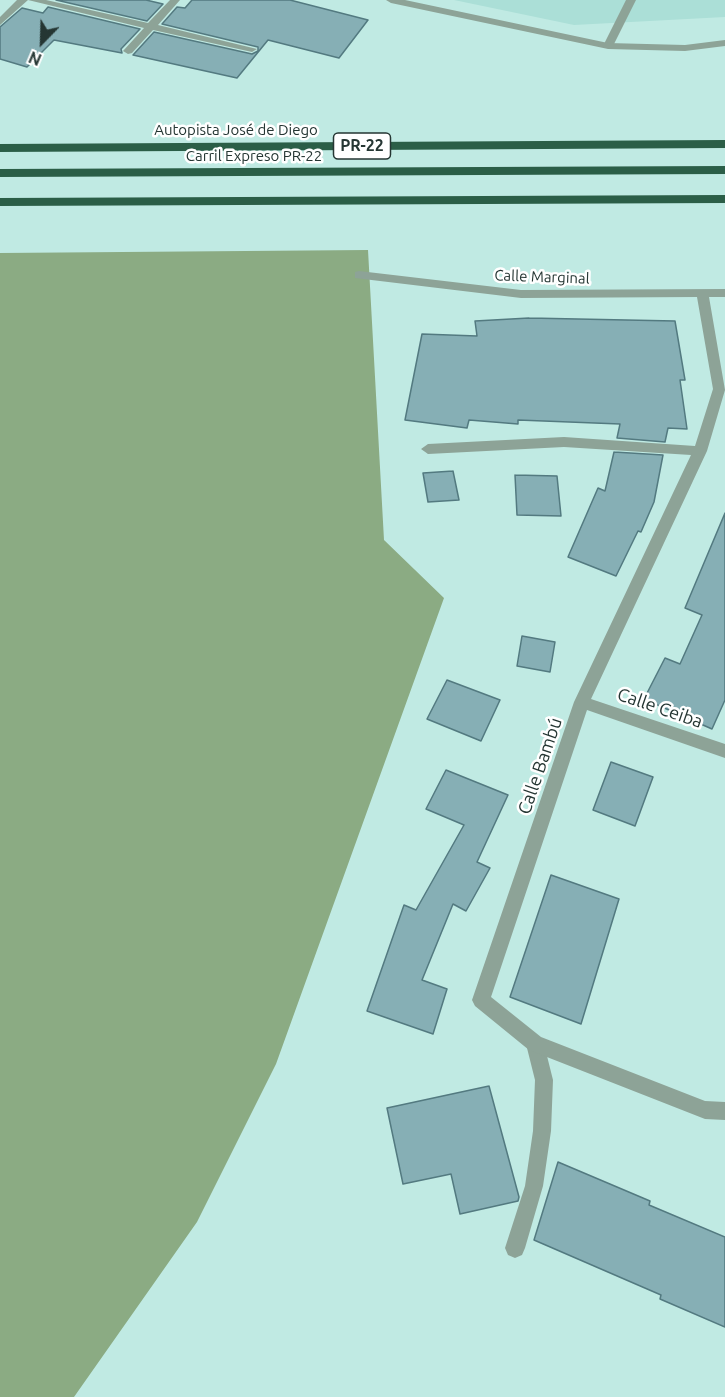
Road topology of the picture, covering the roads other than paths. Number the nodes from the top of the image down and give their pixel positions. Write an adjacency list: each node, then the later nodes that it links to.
1 (23, 0): 6 (street)
2 (33, 0): 7 (street)
3 (175, 0): 7 (street)
4 (391, 0): 9 (street)
5 (631, 0): 9 (street)
6 (0, 22)
7 (151, 26): 10 (street); 11 (street)
8 (725, 43): 9 (street)
9 (608, 46)
10 (252, 49)
11 (128, 51)
12 (725, 144): 13 (highway, Autopista José de Diego / PR-22)
13 (0, 148)
14 (725, 170): 15 (highway, Carril Expreso PR-22)
15 (0, 174)
16 (725, 198): 17 (highway)
17 (0, 202)
18 (359, 275): 19 (street, Calle Marginal)
19 (702, 293): 20 (street, Calle Marginal); 22 (street, Calle Bambú)
20 (725, 293)
21 (428, 449): 22 (street)
22 (700, 452): 23 (street, Calle Bambú)
23 (582, 702): 24 (street, Calle Ceiba); 25 (street, Calle Bambú)
24 (725, 751)
25 (535, 1044): 26 (street, Calle Bambú); 27 (street)
26 (725, 1111)
27 (515, 1248)

